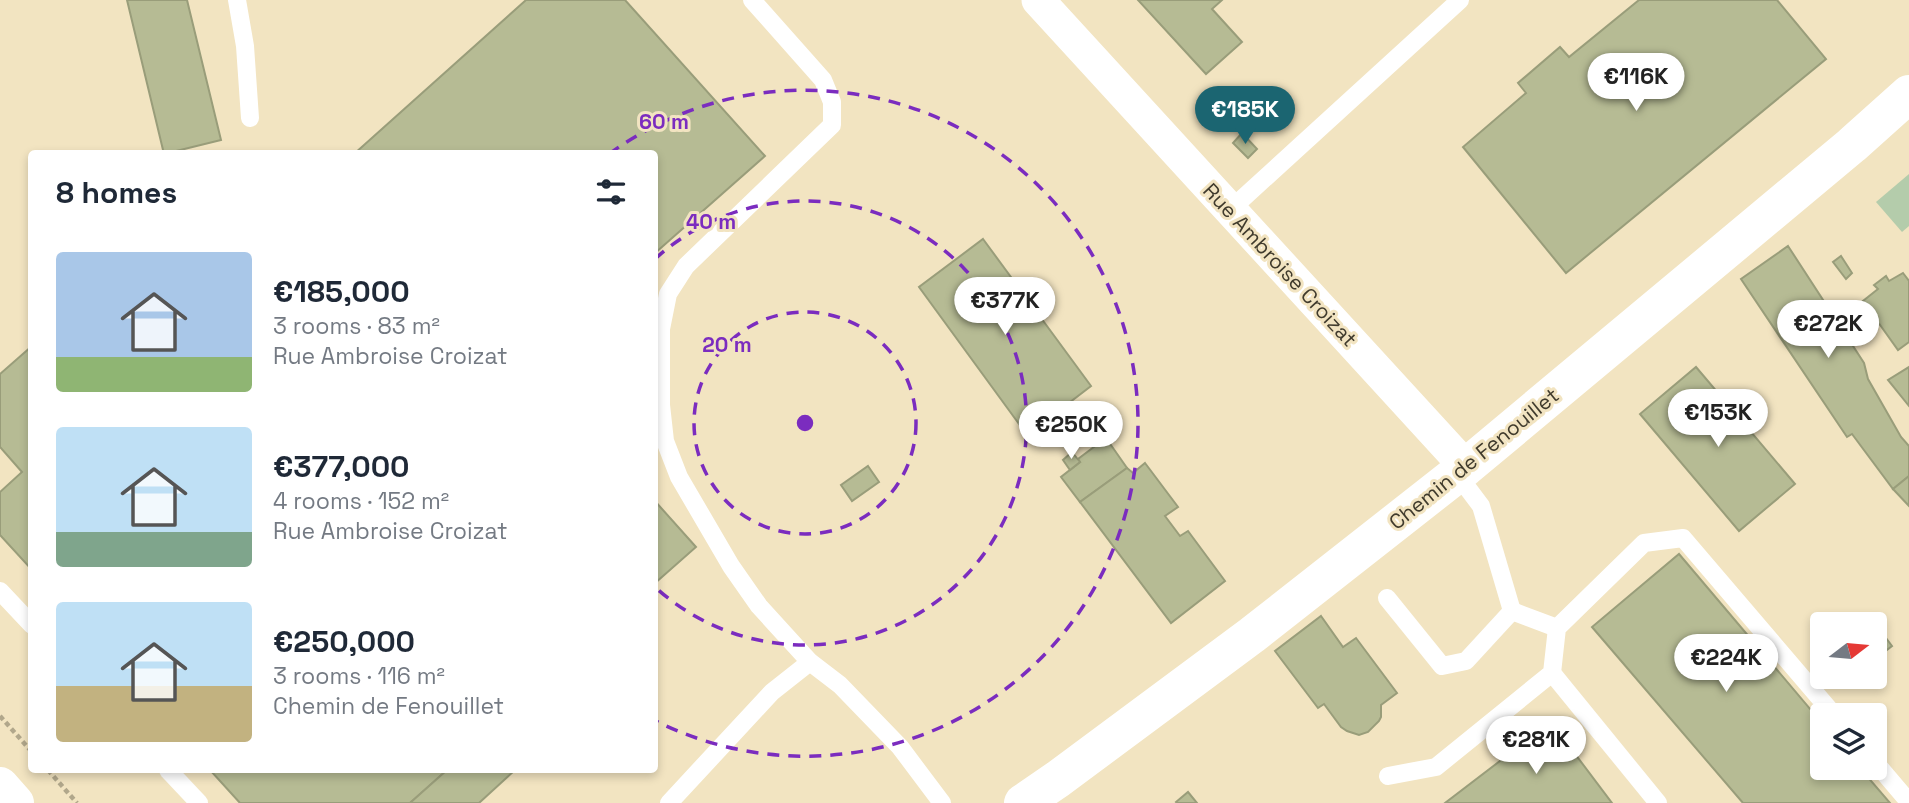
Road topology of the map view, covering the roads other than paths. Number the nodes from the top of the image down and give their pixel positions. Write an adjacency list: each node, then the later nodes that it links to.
1 (237, 0): 6 (lane)
2 (752, 0): 14 (lane)
3 (1038, 0): 7 (street, Rue Ambroise Croizat)
4 (1460, 0): 7 (lane)
5 (1909, 94): 8 (street, Chemin de Fenouillet)
6 (250, 118)
7 (1230, 211): 8 (street, Rue Ambroise Croizat)
8 (1462, 470): 11 (lane); 24 (street, Chemin de Fenouillet)
9 (0, 591): 12 (lane)
10 (1387, 597): 11 (lane)
11 (1512, 611): 13 (lane)
12 (28, 621)
13 (1558, 628): 15 (lane); 16 (lane)
14 (810, 662): 22 (lane); 23 (lane)
15 (1552, 673): 18 (lane); 25 (lane)
16 (1824, 703)
17 (171, 773): 21 (lane)
18 (1388, 776)
19 (1887, 776): 20 (lane)
20 (1909, 802)
21 (199, 803)
22 (669, 803)
23 (942, 803)
24 (1023, 803)
25 (1657, 803)

